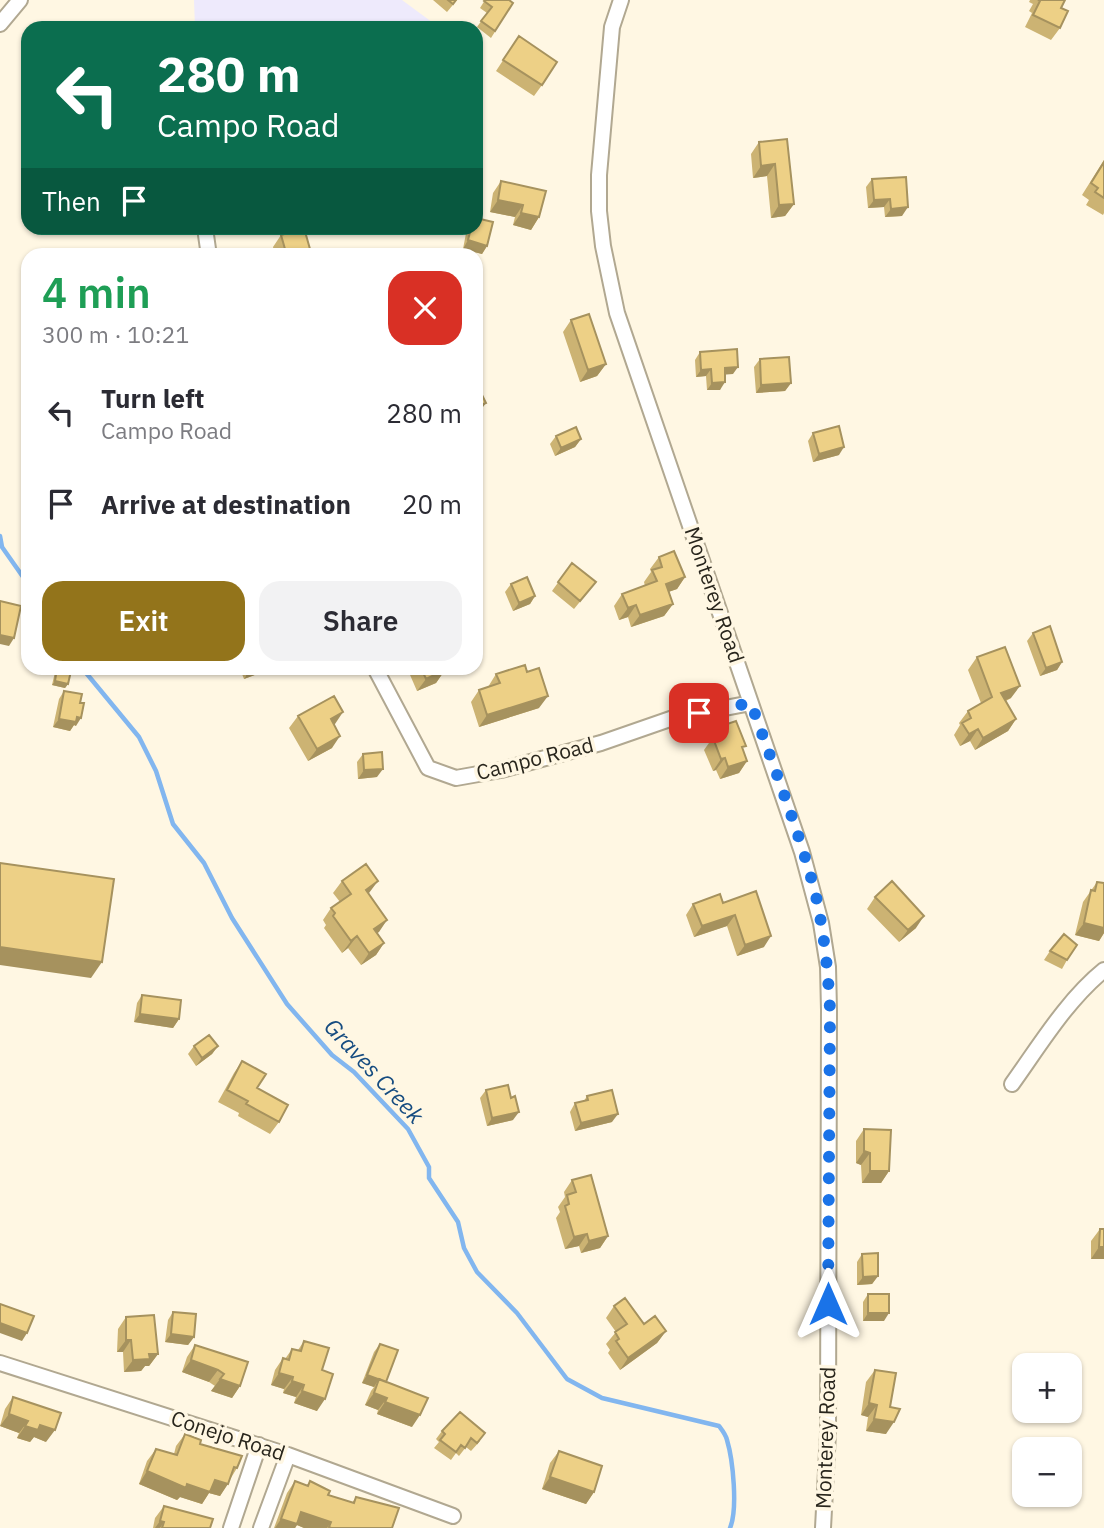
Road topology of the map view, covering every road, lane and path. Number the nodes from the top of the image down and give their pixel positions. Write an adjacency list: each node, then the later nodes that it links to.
1 (20, 0): 3 (street)
2 (621, 0): 5 (street, Monterey Road)
3 (0, 24)
4 (379, 675): 5 (street, Campo Road)
5 (751, 703): 14 (street, Monterey Road)
6 (1104, 970): 7 (street)
7 (1013, 1084)
8 (0, 1363): 9 (street, Conejo Road)
9 (259, 1445): 10 (street, Conejo Road); 12 (street)
10 (288, 1455): 11 (street, Conejo Road); 13 (street)
11 (453, 1516)
12 (231, 1528)
13 (261, 1528)
14 (823, 1528)

